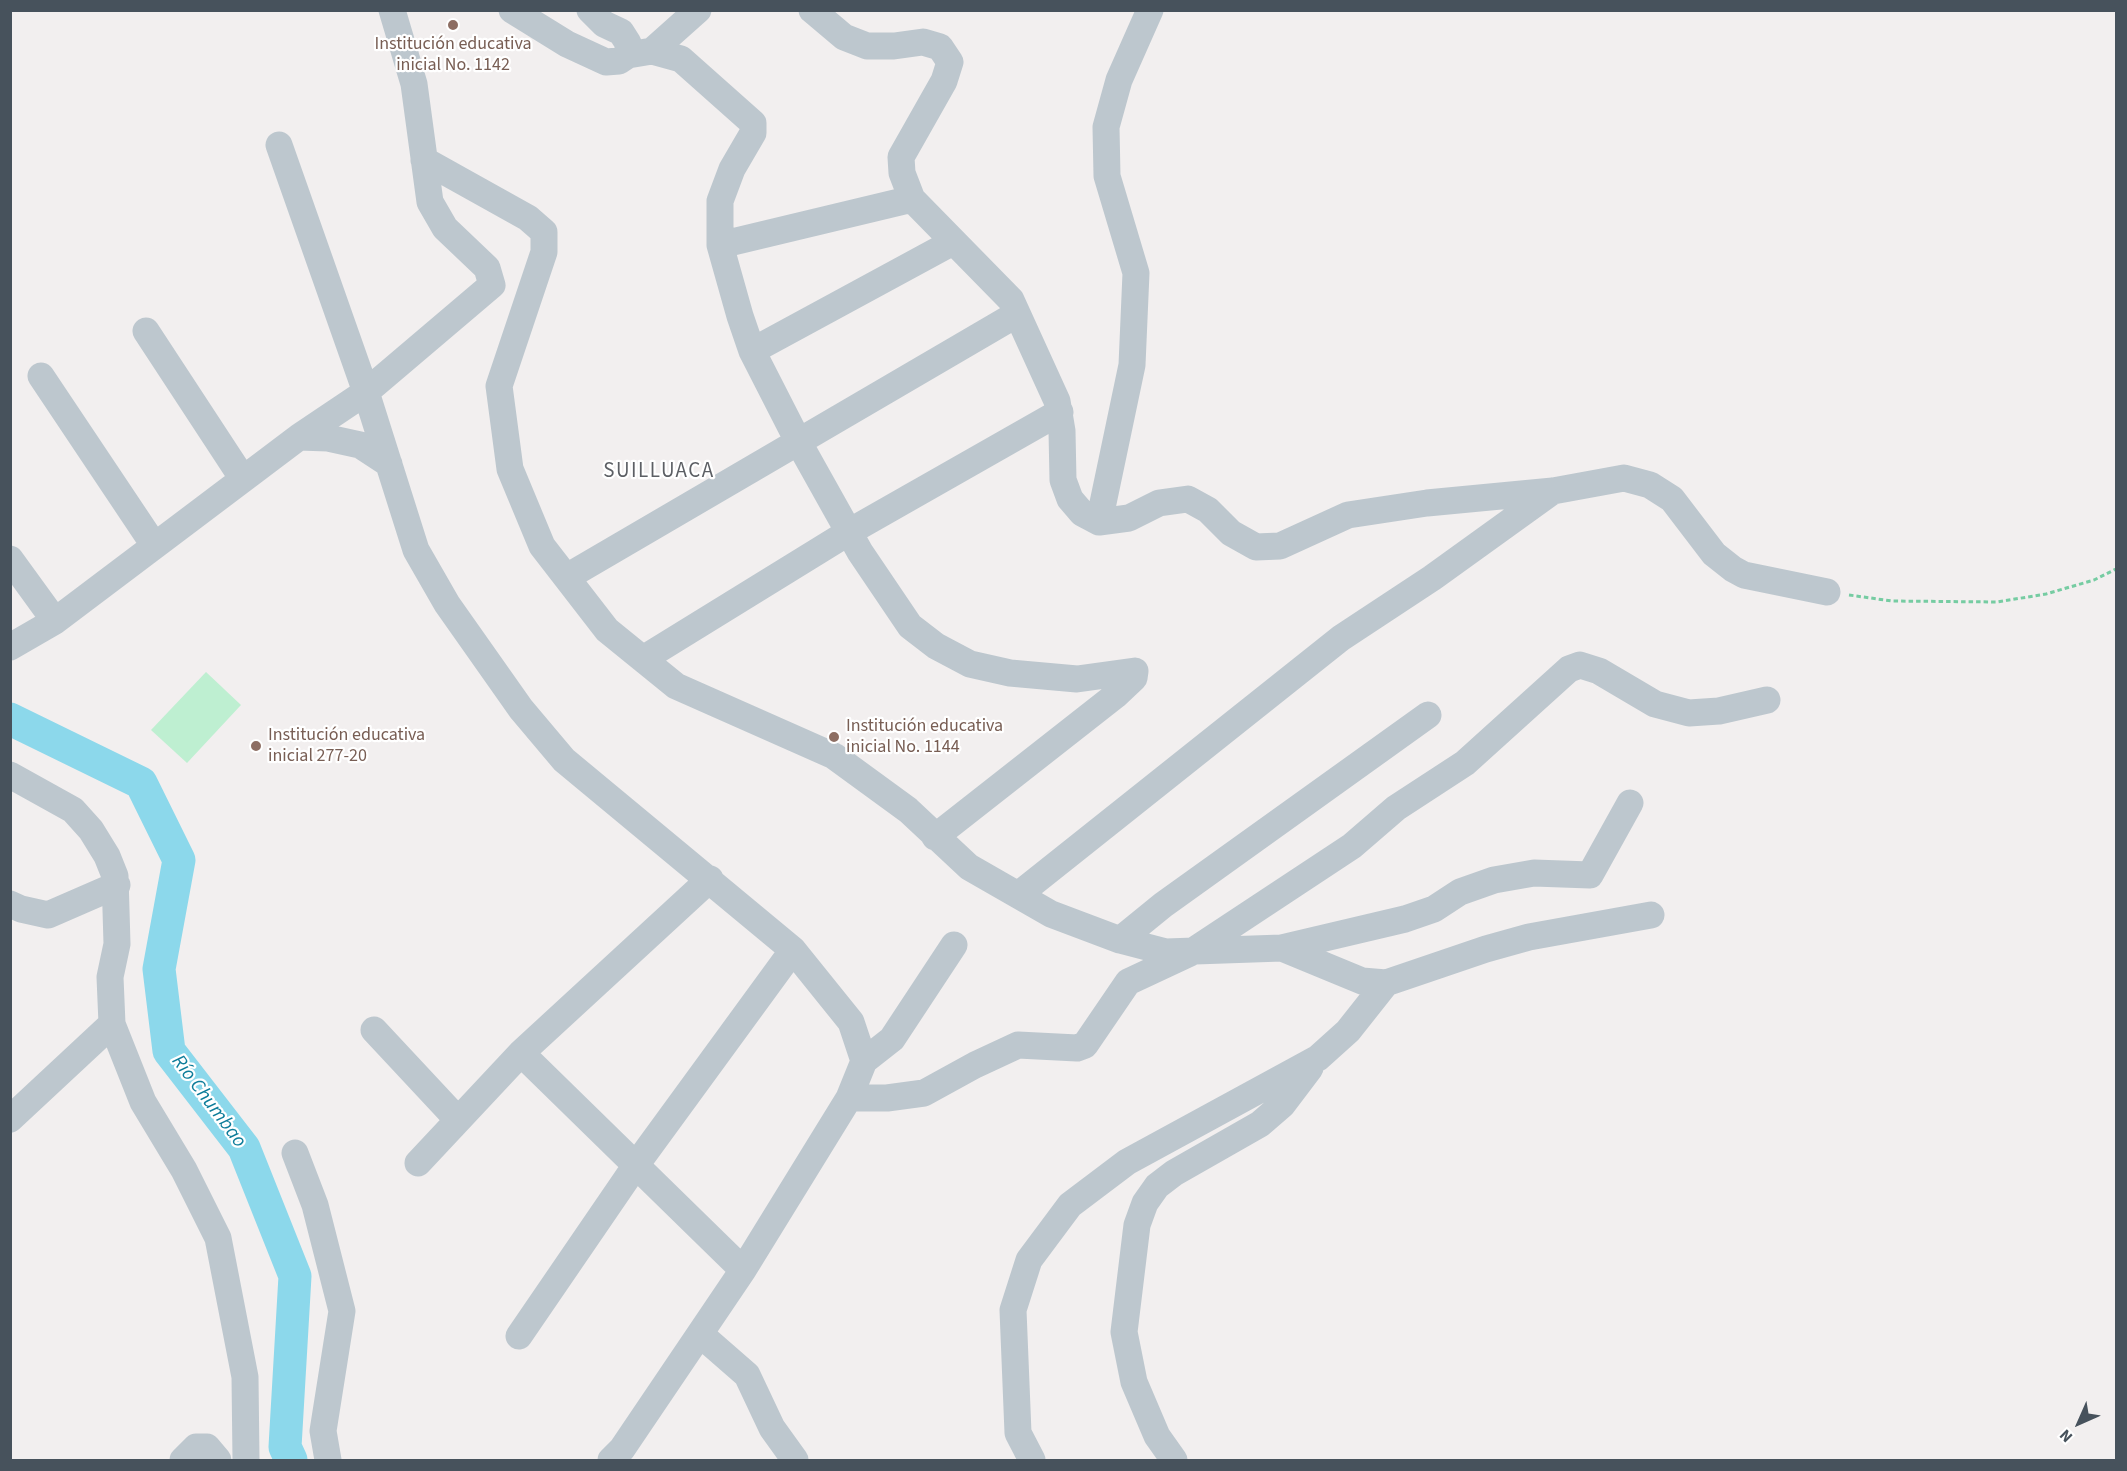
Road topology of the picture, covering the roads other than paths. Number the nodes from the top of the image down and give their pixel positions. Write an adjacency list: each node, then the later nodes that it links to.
1 (392, 10): 9 (street)
2 (512, 10): 7 (street)
3 (590, 10): 7 (street)
4 (698, 10): 7 (street)
5 (812, 10): 10 (street)
6 (1150, 10): 24 (street)
7 (640, 53): 12 (street)
8 (279, 145): 17 (street)
9 (424, 160): 17 (street); 28 (street)
10 (912, 199): 11 (street); 12 (street)
11 (953, 242): 13 (street); 15 (street)
12 (720, 245): 15 (street)
13 (1017, 314): 18 (street); 20 (street)
14 (146, 331): 22 (street)
15 (752, 351): 20 (street)
16 (41, 376): 26 (street)
17 (366, 392): 19 (street); 21 (street)
18 (1060, 412): 24 (street); 25 (street)
19 (299, 437): 21 (street); 22 (street)
20 (799, 443): 25 (street); 28 (street)
21 (389, 464): 38 (street)
22 (243, 479): 26 (street)
23 (1553, 491): 24 (street); 29 (street); 40 (street)
24 (1099, 522)
25 (849, 532): 32 (street); 37 (street)
26 (154, 545): 30 (street)
27 (10, 559): 30 (street)
28 (567, 577): 32 (street)
29 (1827, 592)
30 (55, 621): 31 (street)
31 (10, 647)
32 (643, 659): 37 (street)
33 (1767, 700): 47 (street)
34 (1428, 715): 43 (street)
35 (10, 775): 39 (street)
36 (1630, 803): 45 (street)
37 (935, 837): 40 (street)
38 (710, 879): 46 (street); 51 (street)
39 (117, 885): 41 (street); 49 (street)
40 (1018, 895): 43 (street)
41 (10, 904)
42 (1650, 915): 48 (street)
43 (1120, 940): 47 (street)
44 (954, 945): 53 (street)
45 (1282, 948): 47 (street); 48 (street)
46 (793, 950): 53 (street); 59 (street)
47 (1191, 953): 54 (street)
48 (1386, 983): 52 (street)
49 (112, 1024): 55 (street); 65 (street)
50 (374, 1030): 56 (street)
51 (521, 1053): 56 (street); 59 (street)
52 (1318, 1058): 69 (street); 70 (street)
53 (864, 1061): 54 (street)
54 (849, 1098): 60 (street)
55 (10, 1119)
56 (458, 1120): 58 (street)
57 (295, 1152): 66 (street)
58 (418, 1163)
59 (636, 1165): 60 (street); 62 (street)
60 (742, 1270): 61 (street)
61 (700, 1334): 67 (street); 68 (street)
62 (519, 1336)
63 (212, 1454): 64 (street)
64 (183, 1461)
65 (246, 1461)
66 (328, 1461)
67 (611, 1461)
68 (795, 1461)
69 (1032, 1461)
70 (1174, 1461)

